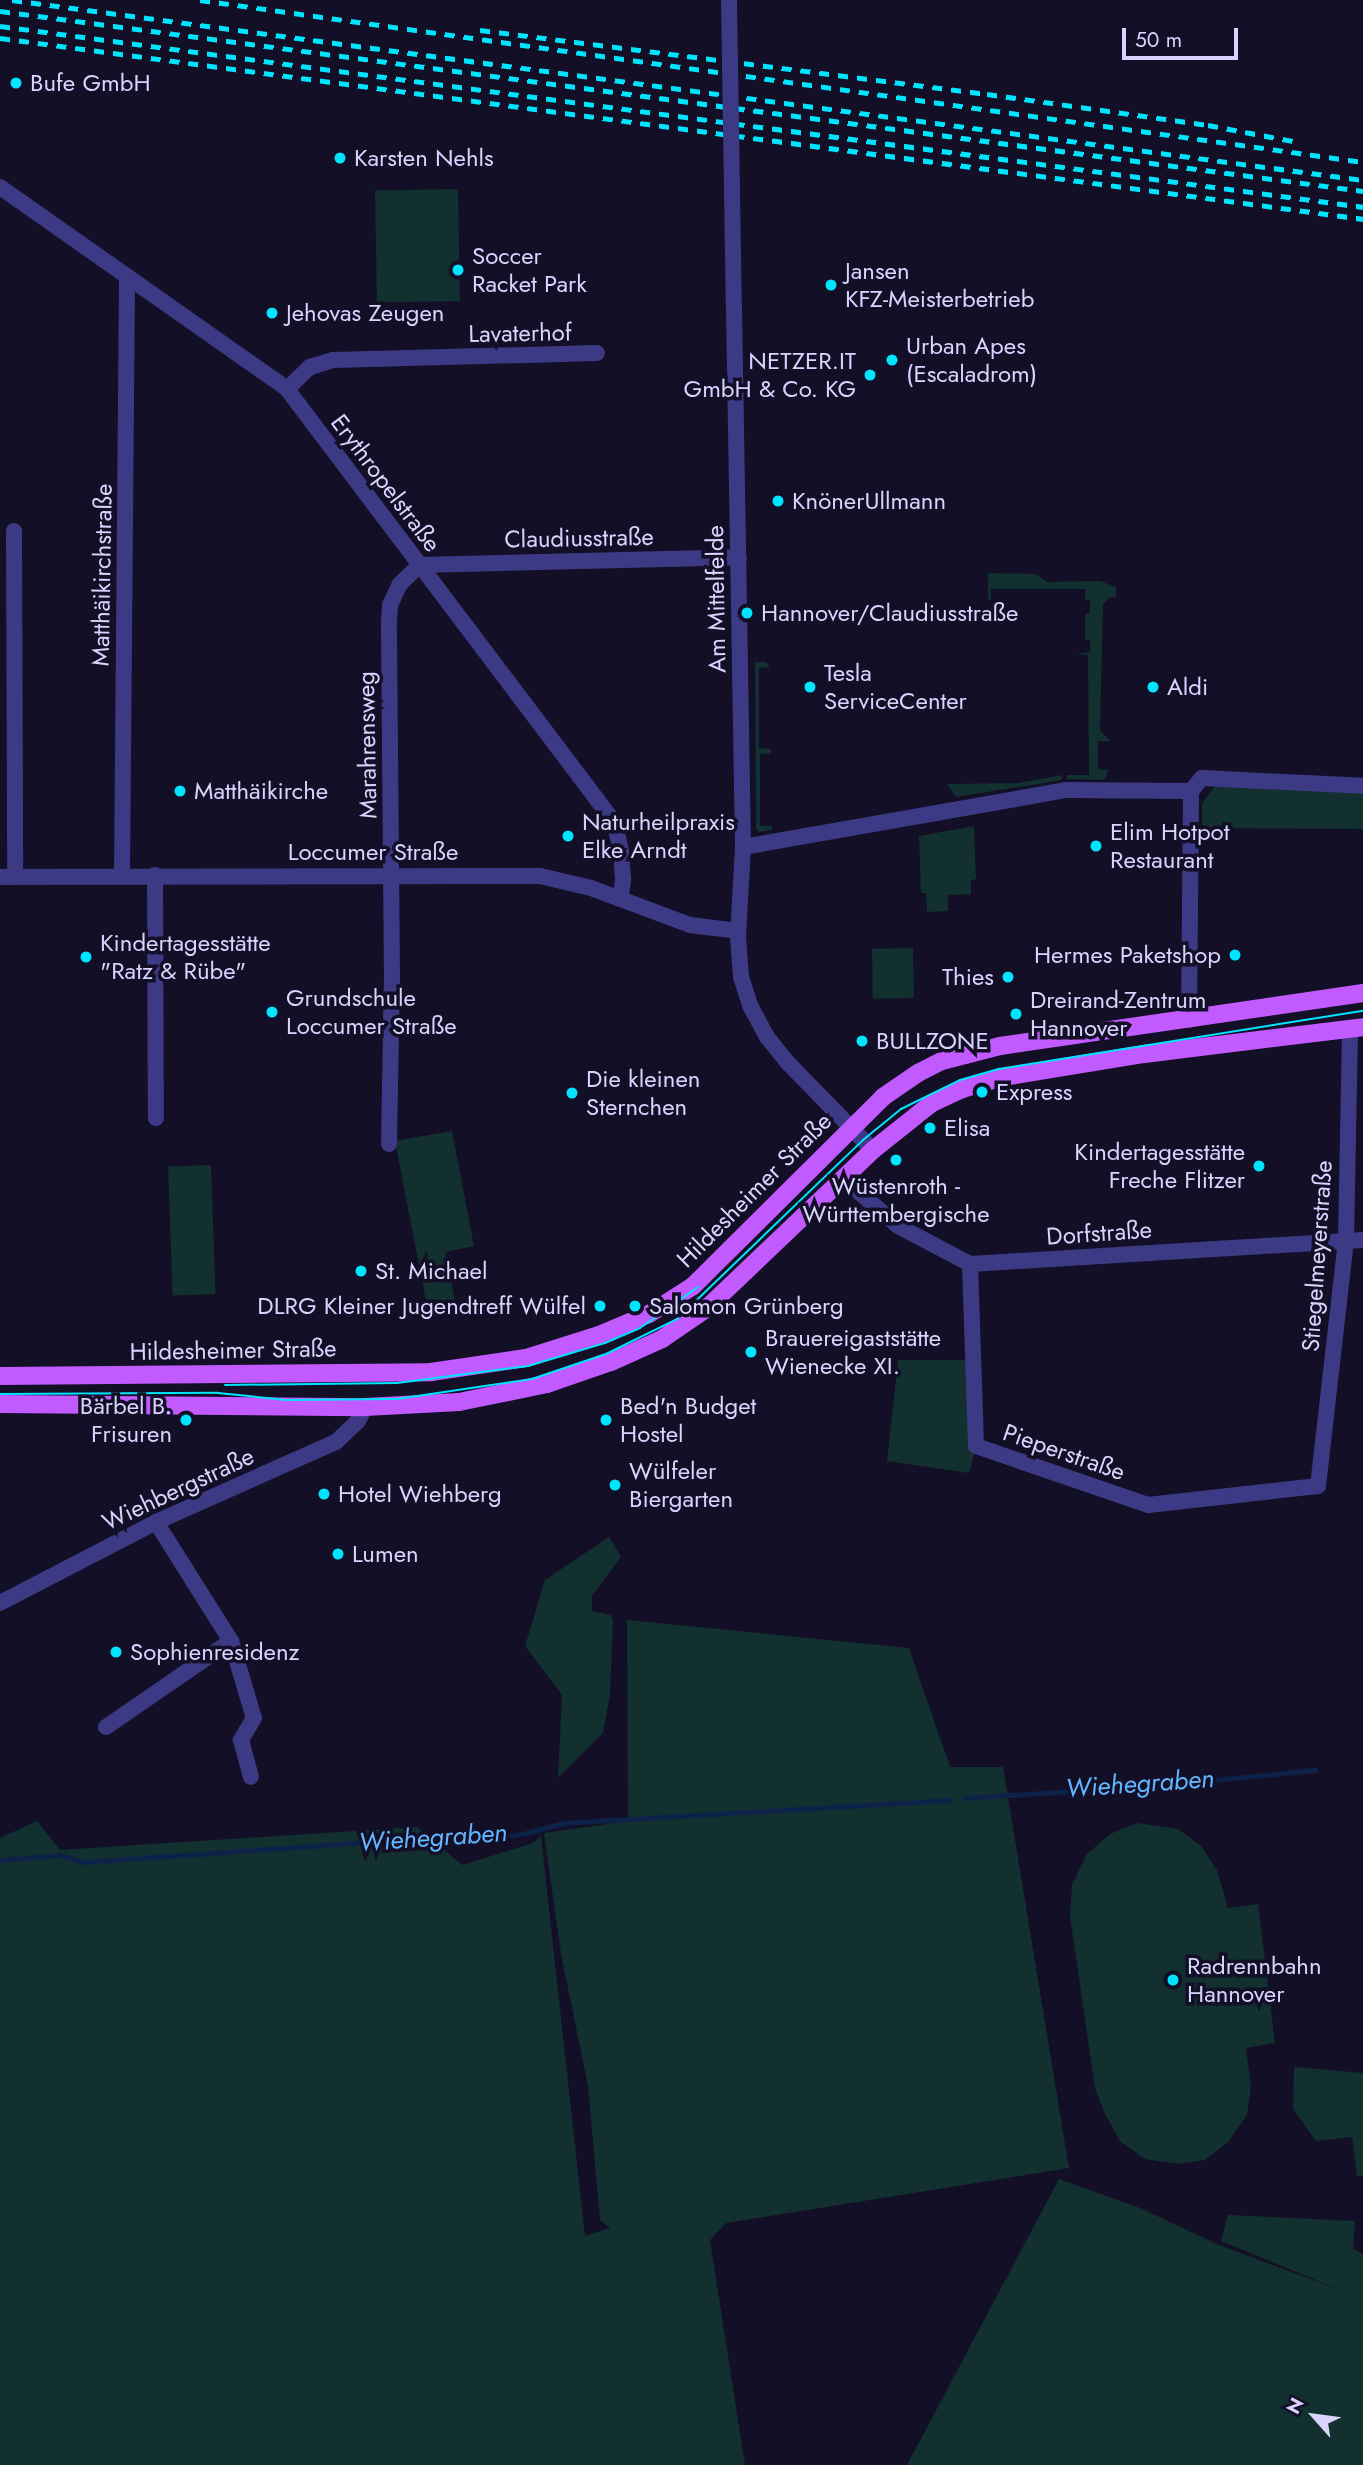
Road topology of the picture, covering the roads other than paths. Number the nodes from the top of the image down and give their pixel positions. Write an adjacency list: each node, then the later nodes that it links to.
1 (729, 0): 7 (street, Am Mittelfelde, bridge)
2 (0, 187): 3 (street, Erythropelstraße)
3 (127, 276): 5 (street, Erythropelstraße); 14 (street, Matthäikirchstraße)
4 (597, 353): 5 (street, Lavaterhof)
5 (287, 389): 8 (street, Erythropelstraße)
6 (14, 531): 15 (street)
7 (738, 557): 8 (street, Claudiusstraße); 11 (street, Am Mittelfelde)
8 (420, 565): 12 (street, Marahrensweg); 16 (street, Erythropelstraße)
9 (1363, 786): 10 (street)
10 (1191, 791): 11 (street); 19 (street)
11 (743, 847): 17 (street, Am Mittelfelde)
12 (391, 874): 13 (street, Loccumer Straße); 16 (street, Loccumer Straße); 23 (street, Marahrensweg)
13 (155, 875): 14 (street, Loccumer Straße); 21 (street)
14 (122, 876): 15 (street, Loccumer Straße)
15 (8, 877)
16 (620, 899): 17 (street, Loccumer Straße)
17 (738, 931): 22 (street, Am Mittelfelde)
18 (1363, 993): 19 (main road, Hildesheimer Straße)
19 (1189, 1020): 22 (main road, Hildesheimer Straße)
20 (1357, 1027): 24 (main road, Hildesheimer Straße); 26 (street, Stiegelmeyerstraße)
21 (156, 1118)
22 (852, 1128): 24 (street, Am Mittelfelde); 29 (main road, Hildesheimer Straße)
23 (390, 1144)
24 (873, 1150): 31 (main road, Hildesheimer Straße)
25 (860, 1193): 28 (street)
26 (1346, 1240): 27 (street, Dorfstraße); 28 (street, Dorfstraße); 32 (street, Stiegelmeyerstraße)
27 (1363, 1240)
28 (970, 1264): 32 (street, Pieperstraße)
29 (0, 1376)
30 (0, 1404): 31 (main road, Hildesheimer Straße)
31 (365, 1407): 33 (street, Wiehbergstraße)
32 (1318, 1486)
33 (156, 1522): 34 (street, Wiehbergstraße); 35 (street)
34 (0, 1603)
35 (231, 1642): 36 (street); 37 (street)
36 (106, 1727)
37 (251, 1777)

